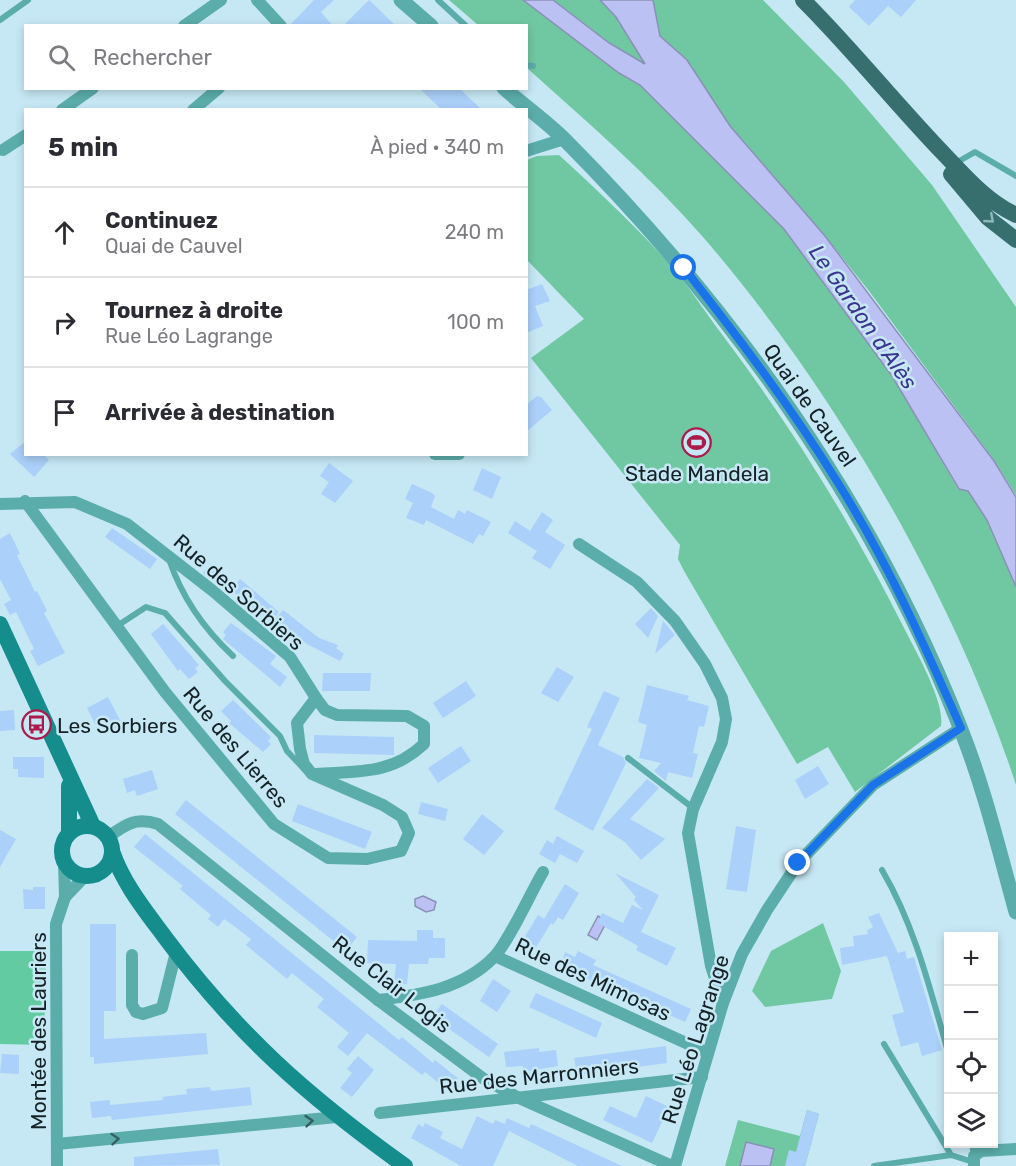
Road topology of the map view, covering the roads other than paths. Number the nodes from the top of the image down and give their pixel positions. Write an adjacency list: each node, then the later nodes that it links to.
1 (28, 0): 7 (lane)
2 (221, 0): 8 (street)
3 (257, 0): 9 (street)
4 (401, 0): 10 (street)
5 (438, 0): 11 (lane)
6 (803, 0): 19 (main road)
7 (0, 20)
8 (187, 24)
9 (279, 24)
10 (429, 24)
11 (464, 24)
12 (90, 90): 15 (street)
13 (217, 90): 16 (street)
14 (506, 90): 18 (street, Quai de Cauvel)
15 (65, 108)
16 (196, 108)
17 (528, 108): 21 (street, Quai de Cauvel)
18 (528, 108)
19 (915, 124): 24 (main road); 27 (main road, one-way to 27)
20 (24, 136): 22 (street)
21 (564, 139): 23 (street); 36 (street, Quai de Cauvel)
22 (3, 150)
23 (528, 150)
24 (954, 164): 25 (lane); 26 (main road)
25 (1016, 176)
26 (1016, 215)
27 (1016, 240)
28 (25, 501): 29 (street, Rue des Sorbiers); 31 (street, Rue des Sorbiers); 33 (street, Rue des Lierres)
29 (0, 504)
30 (579, 544): 40 (street)
31 (168, 556): 34 (lane); 35 (street, Rue des Sorbiers)
32 (0, 624): 38 (main road)
33 (117, 626): 39 (lane, Rue des Lierres); 39 (street, Rue des Lierres)
34 (233, 656)
35 (316, 698): 39 (street); 39 (street)
36 (961, 728): 50 (street, Quai de Cauvel); 55 (street, Rue Léo Lagrange)
37 (628, 758): 40 (lane)
38 (68, 771): 41 (main road); 42 (main road)
39 (312, 774)
40 (693, 808): 55 (street)
41 (93, 826): 42 (main road); 43 (main road)
42 (69, 832): 44 (main road)
43 (110, 844): 47 (main road); 48 (main road); 54 (street, Rue Clair Logis)
44 (64, 861): 47 (main road); 49 (street, Montée des Lauriers)
45 (882, 870): 56 (lane)
46 (543, 872): 53 (street, Rue des Mimosas)
47 (92, 874): 48 (main road); 49 (street, Montée des Lauriers)
48 (126, 884): 51 (main road)
49 (65, 897): 63 (street, Montée des Lauriers)
50 (1016, 912)
51 (176, 952): 52 (street); 62 (main road)
52 (132, 955)
53 (495, 956): 54 (street, Rue des Mimosas); 58 (street, Rue des Mimosas)
54 (378, 1000): 60 (street, Rue Clair Logis)
55 (723, 1003): 58 (street, Rue Léo Lagrange)
56 (945, 1040)
57 (884, 1044): 65 (lane)
58 (708, 1053): 59 (street, Rue Léo Lagrange)
59 (702, 1077): 60 (street, Rue des Marronniers); 69 (street, Rue Léo Lagrange)
60 (519, 1098): 61 (street, Rue des Marronniers); 69 (street, Rue Clair Logis)
61 (380, 1113)
62 (337, 1117): 63 (street, one-way to 62); 68 (main road)
63 (57, 1144): 67 (street, Montée des Lauriers)
64 (1016, 1149): 66 (street)
65 (951, 1155): 66 (lane); 70 (lane)
66 (973, 1157)
67 (57, 1166)
68 (405, 1166)
69 (674, 1166)
70 (874, 1166)

